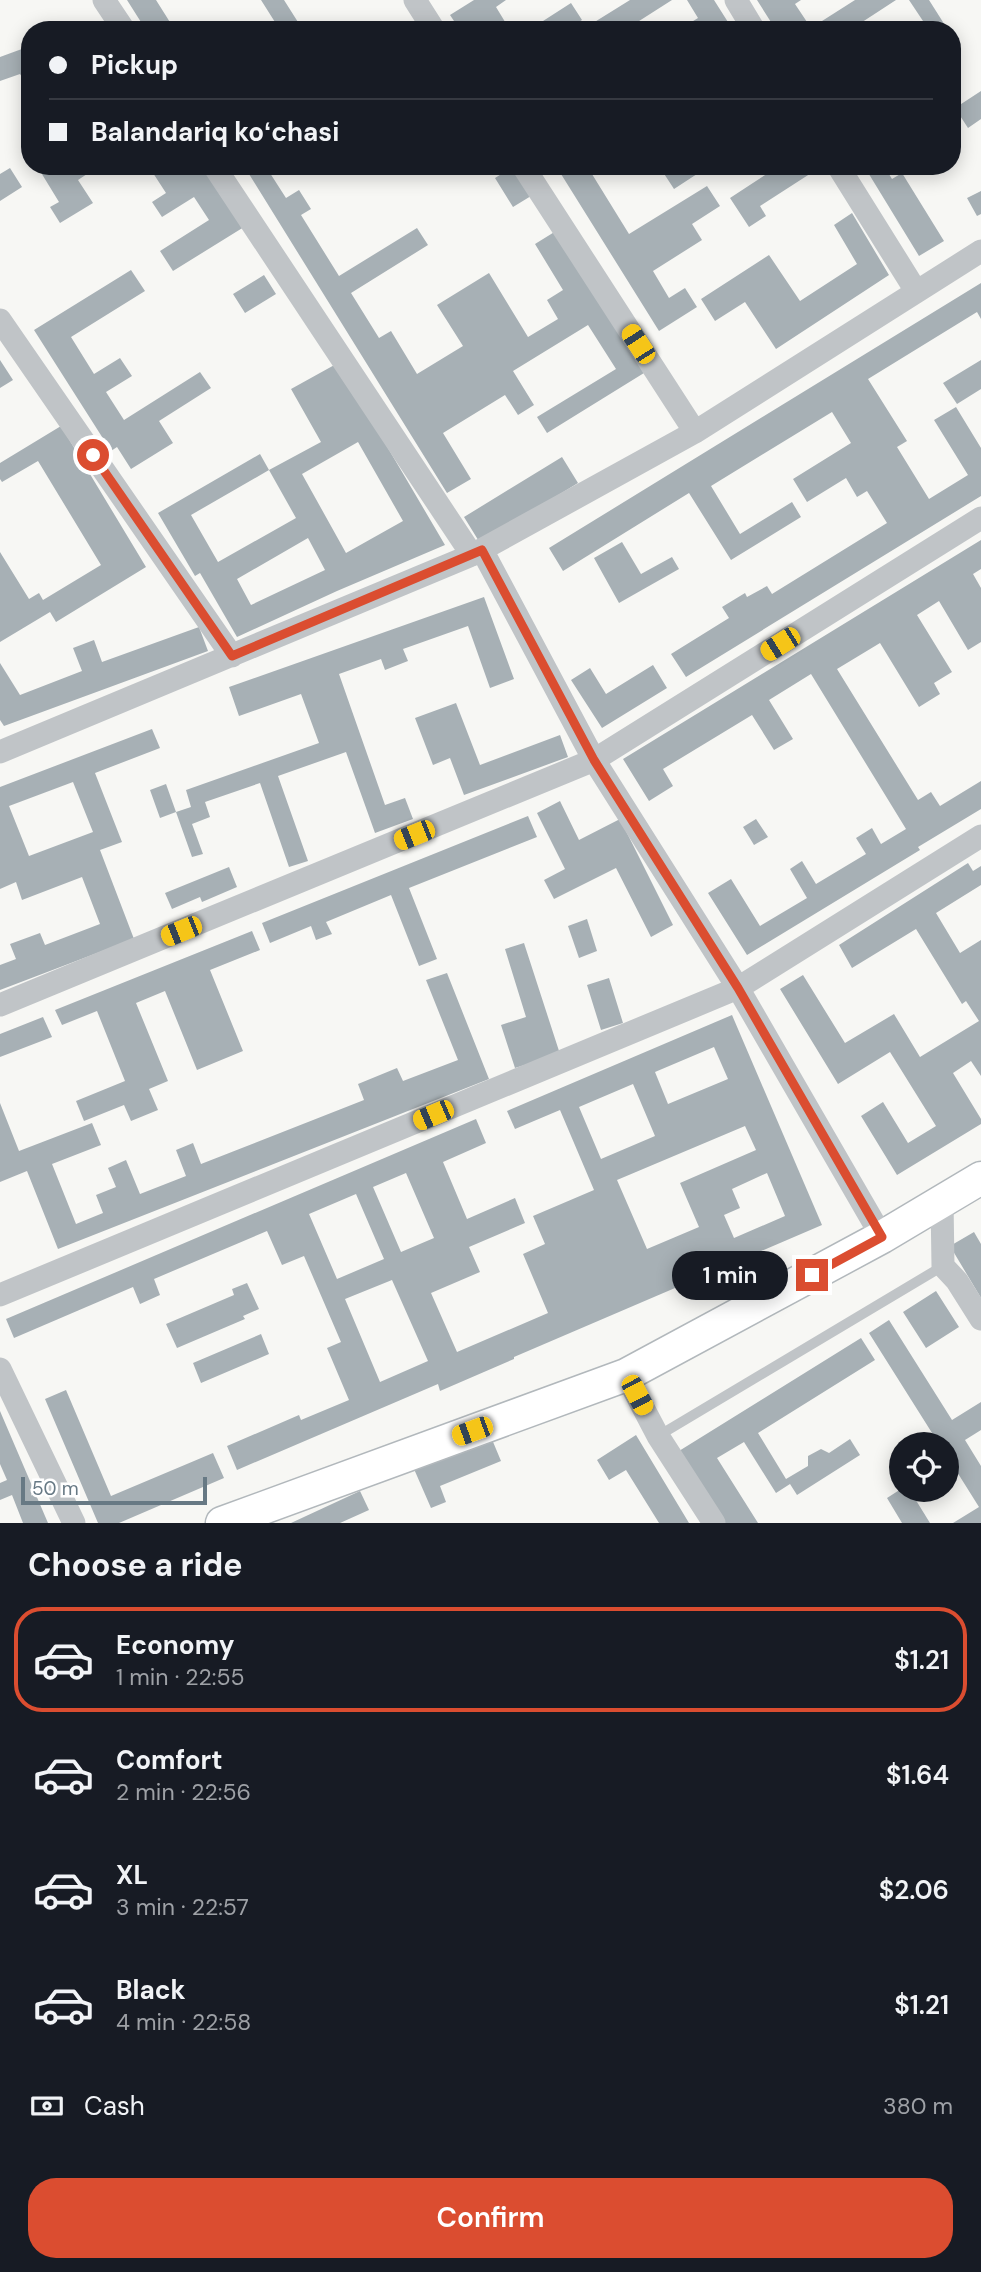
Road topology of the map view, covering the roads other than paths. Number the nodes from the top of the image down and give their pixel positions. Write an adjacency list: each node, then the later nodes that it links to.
1 (104, 0): 4 (street)
2 (415, 0): 5 (street)
3 (736, 0): 6 (street)
4 (118, 21)
5 (428, 21)
6 (749, 21)
7 (220, 175): 15 (street)
8 (529, 175): 13 (street)
9 (844, 175): 11 (street)
10 (981, 251): 11 (street)
11 (915, 292): 13 (street)
12 (0, 320): 16 (street)
13 (695, 432): 15 (street)
14 (981, 518): 18 (street)
15 (477, 553): 16 (street); 18 (street)
16 (232, 656): 17 (street)
17 (0, 752)
18 (594, 760): 20 (street); 21 (street)
19 (981, 836): 20 (street)
20 (738, 988): 24 (street); 26 (street)
21 (0, 1005)
22 (981, 1178): 23 (street)
23 (942, 1201): 24 (street); 25 (street)
24 (882, 1237): 29 (street)
25 (943, 1266): 27 (street); 30 (lane)
26 (0, 1295)
27 (981, 1319)
28 (0, 1369): 31 (street)
29 (626, 1375): 30 (street); 32 (street)
30 (658, 1436): 33 (street)
31 (74, 1523)
32 (222, 1523)
33 (714, 1523)

